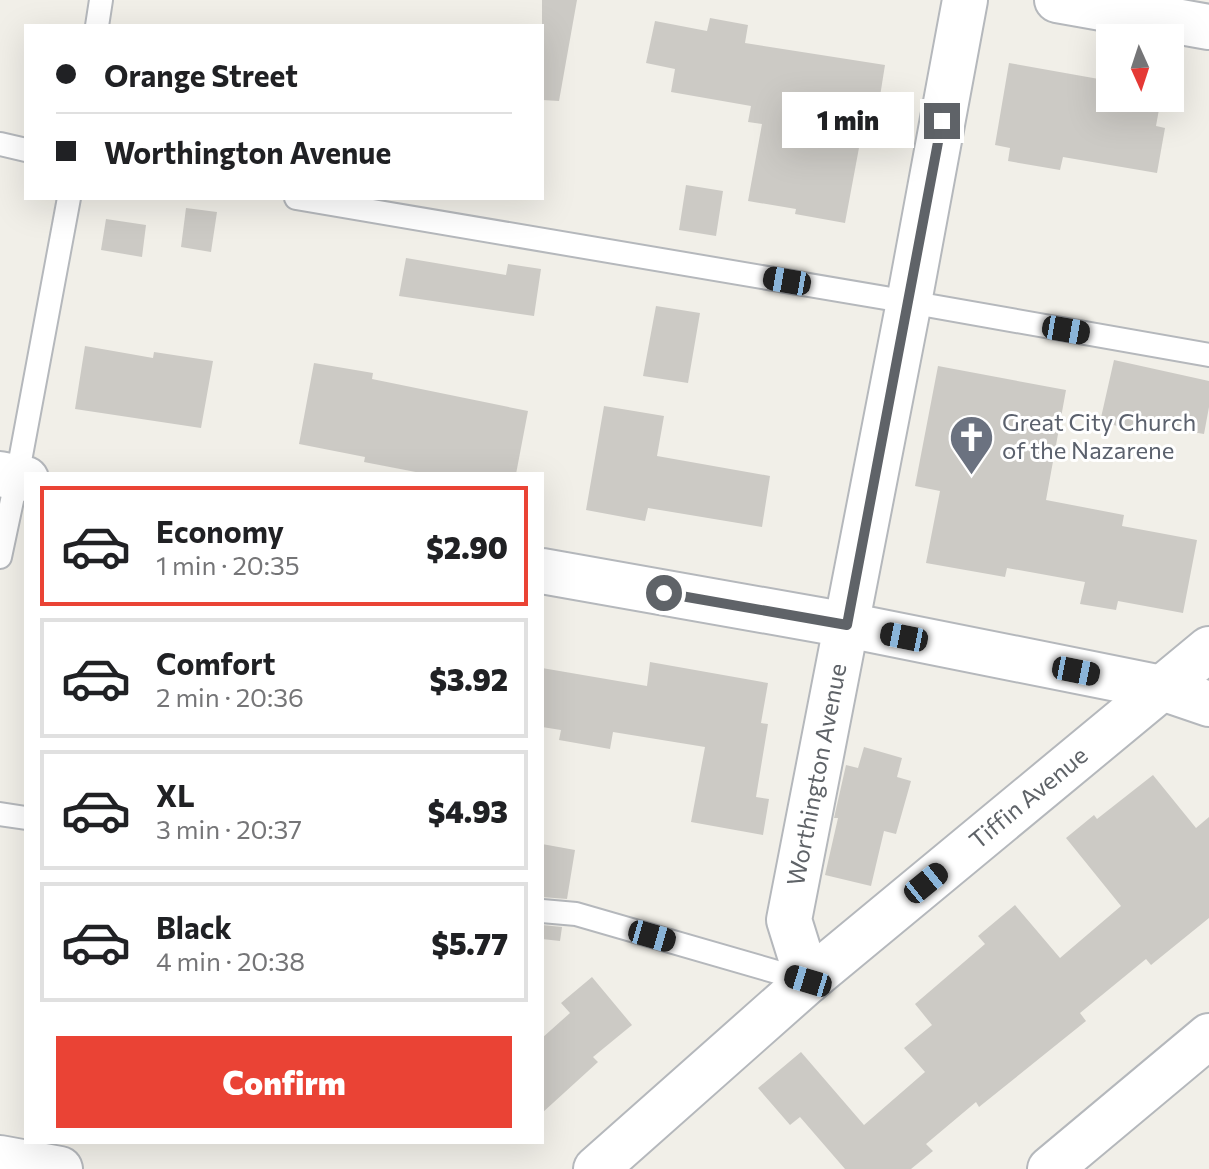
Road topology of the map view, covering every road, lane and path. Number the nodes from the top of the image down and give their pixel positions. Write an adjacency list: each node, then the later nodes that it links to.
1 (101, 0): 4 (lane)
2 (965, 0): 10 (street, Worthington Avenue)
3 (1057, 0): 5 (street)
4 (97, 24)
5 (1209, 27)
6 (0, 144): 7 (lane)
7 (24, 150)
8 (69, 200): 12 (lane)
9 (308, 200): 10 (lane)
10 (909, 302): 11 (lane); 15 (street, Worthington Avenue)
11 (1209, 355)
12 (14, 477): 13 (lane)
13 (0, 557)
14 (544, 571): 15 (street)
15 (847, 625): 17 (street); 22 (street, Worthington Avenue)
16 (1209, 649): 17 (street, Tiffin Avenue)
17 (1162, 688): 18 (street); 22 (street, Tiffin Avenue)
18 (1209, 704)
19 (0, 814): 20 (lane)
20 (24, 818)
21 (544, 911): 22 (lane)
22 (808, 981): 26 (street, Tiffin Avenue)
23 (1209, 1036): 27 (street)
24 (0, 1158): 25 (street)
25 (60, 1169)
26 (596, 1169)
27 (1050, 1169)

